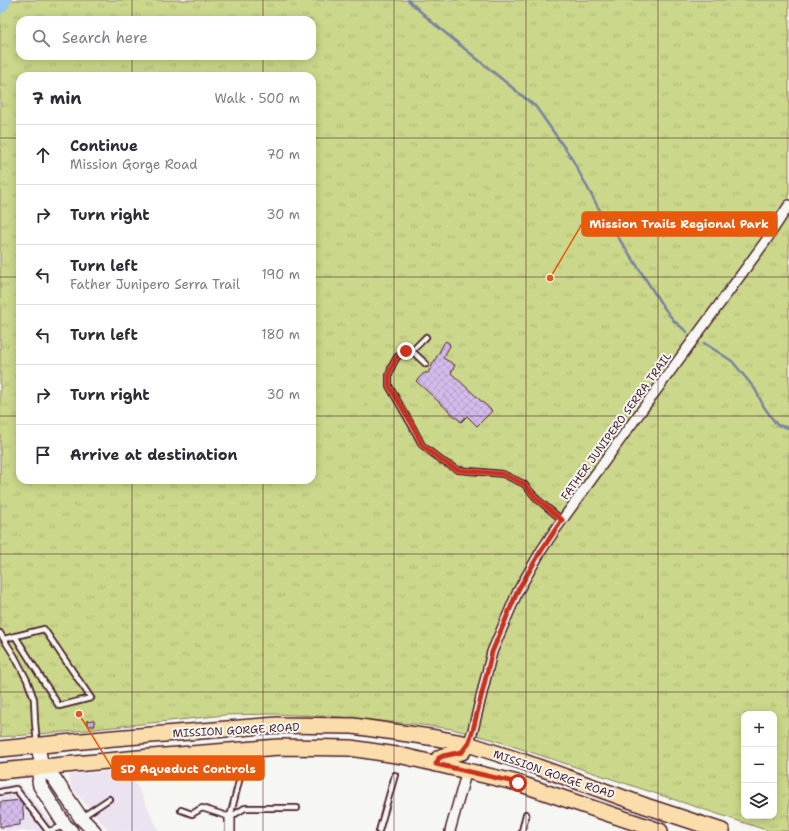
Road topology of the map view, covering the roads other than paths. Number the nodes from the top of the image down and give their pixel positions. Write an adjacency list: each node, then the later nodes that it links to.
1 (789, 205): 5 (street, FATHER JUNIPERO SERRA TRAIL)
2 (426, 337): 3 (lane)
3 (412, 351): 4 (lane); 5 (lane)
4 (426, 364)
5 (562, 520): 9 (street, FATHER JUNIPERO SERRA TRAIL)
6 (0, 633): 8 (lane)
7 (15, 636): 7 (lane); 8 (lane)
8 (4, 639): 10 (lane)
9 (468, 744): 10 (main road, MISSION GORGE ROAD); 12 (main road); 33 (main road, MISSION GORGE ROAD)
10 (38, 746): 11 (main road, MISSION GORGE ROAD); 13 (main road)
11 (0, 749)
12 (436, 764): 13 (main road, MISSION GORGE ROAD); 15 (main road, MISSION GORGE ROAD)
13 (42, 767): 16 (main road, MISSION GORGE ROAD); 24 (main road); 25 (main road)
14 (242, 769): 23 (lane)
15 (467, 770): 30 (street); 32 (main road, MISSION GORGE ROAD)
16 (0, 771)
17 (395, 775): 29 (lane)
18 (0, 792): 26 (lane)
19 (109, 799): 24 (lane)
20 (297, 808): 23 (lane)
21 (182, 810): 23 (lane)
22 (526, 814): 31 (lane)
23 (230, 817): 28 (street)
24 (80, 818): 27 (main road)
25 (68, 828): 26 (lane)
26 (48, 831)
27 (94, 831)
28 (230, 831)
29 (379, 831)
30 (450, 831)
31 (522, 831)
32 (660, 831)
33 (722, 831)

